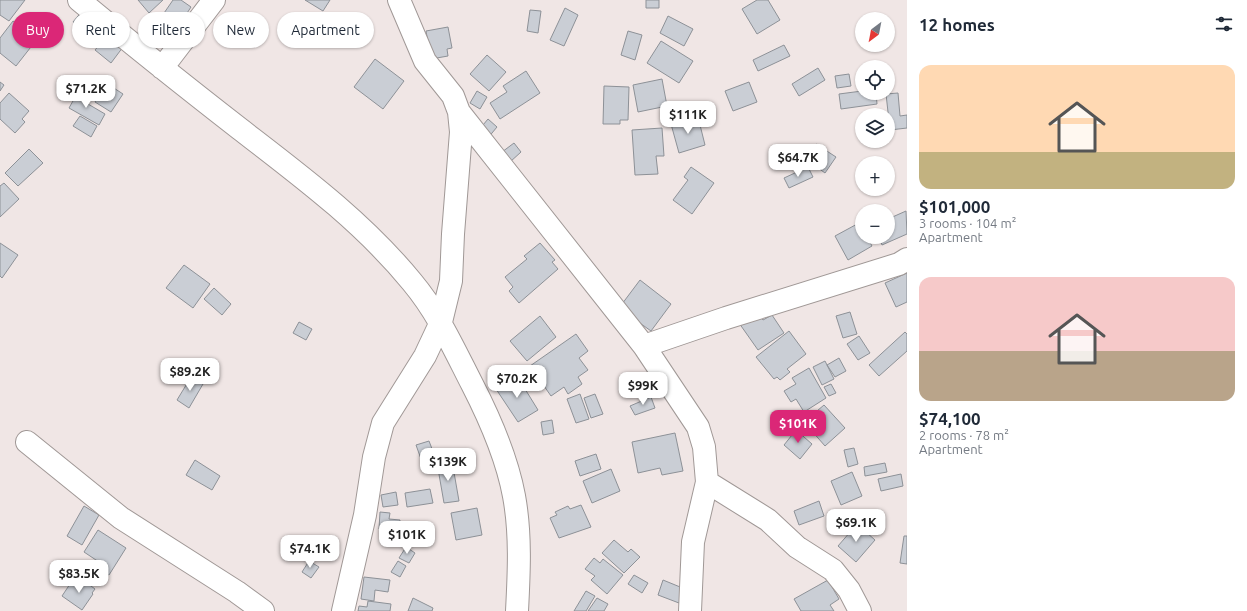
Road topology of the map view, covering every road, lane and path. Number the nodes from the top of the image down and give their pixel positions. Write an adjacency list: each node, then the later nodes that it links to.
1 (79, 0): 4 (street)
2 (214, 0): 4 (street)
3 (399, 0): 5 (street)
4 (162, 68): 7 (street)
5 (459, 112): 7 (street); 8 (street)
6 (907, 259): 8 (street)
7 (441, 322): 12 (street); 13 (street)
8 (644, 346): 10 (street)
9 (27, 442): 11 (street)
10 (707, 482): 14 (street); 15 (street)
11 (263, 611)
12 (343, 611)
13 (517, 611)
14 (690, 611)
15 (860, 611)

